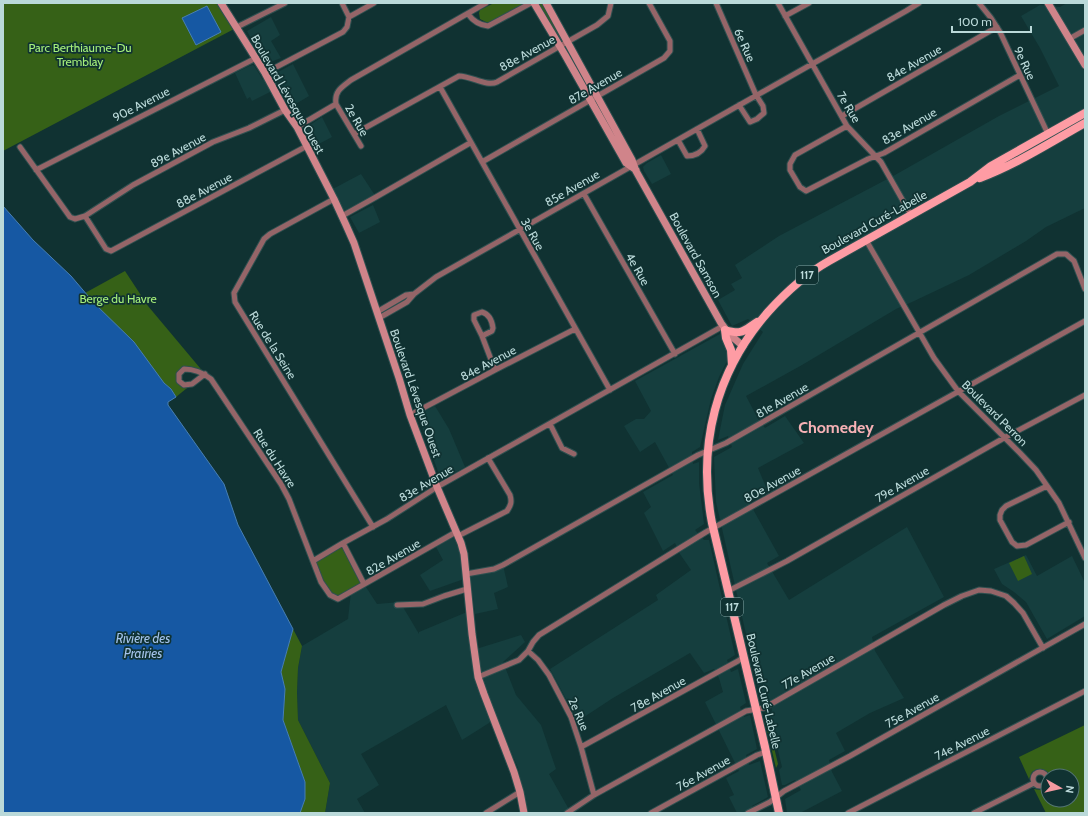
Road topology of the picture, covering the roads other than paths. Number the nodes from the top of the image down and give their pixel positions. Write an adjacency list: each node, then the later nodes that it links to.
1 (222, 3): 21 (street, Boulevard Lévesque Ouest)
2 (285, 3): 17 (street)
3 (342, 3): 20 (street)
4 (374, 3): 20 (street)
5 (486, 3): 18 (street)
6 (531, 3): 18 (street)
7 (534, 3): 26 (street, Boulevard Samson)
8 (546, 3): 25 (street, Boulevard Samson)
9 (611, 3): 25 (street, 88e Avenue)
10 (649, 3): 33 (street, 87e Avenue)
11 (716, 3): 34 (street, 6e Rue)
12 (778, 3): 19 (street, 7e Rue)
13 (809, 3): 19 (street)
14 (919, 3): 28 (street, 85e Avenue)
15 (979, 3): 22 (street, 9e Rue)
16 (1048, 3): 24 (street)
17 (278, 4): 21 (street)
18 (468, 14): 36 (street)
19 (785, 16): 28 (street, 7e Rue)
20 (349, 17): 30 (street)
21 (237, 27): 27 (street, Boulevard Lévesque Ouest)
22 (997, 27): 31 (street, 9e Rue); 40 (street, 84e Avenue)
23 (1085, 30): 24 (street)
24 (1069, 39): 29 (street)
25 (567, 42): 26 (street, 88e Avenue); 33 (street, Boulevard Samson)
26 (560, 46): 32 (street, 88e Avenue); 35 (street, Boulevard Samson)
27 (256, 58): 30 (street, Boulevard Lévesque Ouest); 55 (street, 90e Avenue)
28 (812, 64): 34 (street, 85e Avenue); 40 (street, 7e Rue)
29 (1085, 65)
30 (265, 73): 38 (street, Boulevard Lévesque Ouest)
31 (1020, 75): 46 (street, 9e Rue); 52 (street, 83e Avenue)
32 (440, 87): 45 (street, 88e Avenue); 48 (street, 3e Rue)
33 (597, 96): 35 (street, 87e Avenue); 54 (street, Boulevard Samson)
34 (756, 96): 37 (street, 85e Avenue); 37 (street)
35 (590, 100): 53 (street, 87e Avenue); 54 (street, Boulevard Samson)
36 (336, 104): 43 (street); 45 (street, 2e Rue)
37 (739, 105): 44 (street, 85e Avenue)
38 (285, 110): 43 (street, Boulevard Lévesque Ouest); 60 (street, 89e Avenue)
39 (1085, 113): 46 (main road, Boulevard Curé-Labelle / 117)
40 (842, 116): 42 (street, 7e Rue)
41 (1085, 124): 56 (main road, Boulevard Curé-Labelle / 117)
42 (847, 126): 52 (street, 7e Rue); 52 (street, 83e Avenue)
43 (297, 127): 49 (street, Boulevard Lévesque Ouest)
44 (696, 129): 47 (street, 85e Avenue); 47 (street)
45 (354, 134): 50 (street, 2e Rue)
46 (1048, 134): 56 (main road, Boulevard Curé-Labelle / 117)
47 (678, 140): 54 (street, 85e Avenue)
48 (470, 143): 53 (street, 3e Rue); 61 (street)
49 (307, 146): 58 (street, Boulevard Lévesque Ouest); 60 (street, 88e Avenue)
50 (361, 146)
51 (20, 147): 55 (street)
52 (876, 156): 59 (street, 7e Rue)
53 (482, 162): 62 (street, 3e Rue)
54 (634, 167): 57 (street, 85e Avenue); 68 (street, Boulevard Samson)
55 (36, 170): 60 (street)
56 (970, 182): 59 (main road, Boulevard Curé-Labelle / 117)
57 (584, 194): 62 (street, 85e Avenue); 73 (street, 4e Rue)
58 (334, 199): 61 (street, Boulevard Lévesque Ouest); 89 (street, Rue de la Seine)
59 (911, 215): 63 (main road, Boulevard Curé-Labelle / 117)
60 (85, 216)
61 (342, 216): 65 (street, Boulevard Lévesque Ouest)
62 (519, 229): 65 (street, 85e Avenue); 69 (street, 3e Rue)
63 (866, 240): 66 (main road, Boulevard Curé-Labelle / 117); 70 (street, Boulevard Perron)
64 (1085, 289): 70 (street, 81e Avenue)
65 (378, 315): 80 (street, Boulevard Lévesque Ouest)
66 (763, 318): 68 (main road); 72 (main road, Boulevard Curé-Labelle / 117)
67 (1085, 321): 78 (street, 80e Avenue)
68 (724, 328): 72 (street, Boulevard Samson); 73 (street, 83e Avenue); 74 (main road)
69 (575, 329): 75 (street, 84e Avenue); 77 (street, 3e Rue)
70 (919, 333): 78 (street, Boulevard Perron); 83 (street, 81e Avenue)
71 (482, 336): 71 (street); 75 (street)
72 (743, 346): 74 (main road, Boulevard Curé-Labelle / 117)
73 (675, 354): 77 (street, 83e Avenue)
74 (732, 366): 83 (main road, Boulevard Curé-Labelle / 117)
75 (495, 370): 80 (street, 84e Avenue)
76 (205, 374): 76 (street); 94 (street, Rue du Havre)
77 (610, 390): 81 (street, 83e Avenue)
78 (958, 391): 82 (street, Boulevard Perron); 90 (street, 80e Avenue)
79 (1085, 394): 82 (street, 79e Avenue)
80 (410, 415): 87 (street, Boulevard Lévesque Ouest)
81 (550, 424): 84 (street); 85 (street, 83e Avenue)
82 (1004, 438): 86 (street, Boulevard Perron); 98 (street, 79e Avenue)
83 (708, 451): 90 (main road, Boulevard Curé-Labelle / 117); 95 (street, 81e Avenue)
84 (574, 454)
85 (488, 458): 87 (street, 83e Avenue); 91 (street, 82e Avenue)
86 (1047, 486): 88 (street, Boulevard Perron); 88 (street)
87 (437, 487): 89 (street, 83e Avenue); 91 (street, Boulevard Lévesque Ouest)
88 (1069, 522): 93 (street, Boulevard Perron)
89 (373, 527): 92 (street, 83e Avenue)
90 (714, 527): 98 (main road, Boulevard Curé-Labelle / 117); 103 (street, 80e Avenue)
91 (457, 534): 95 (street, Boulevard Lévesque Ouest); 96 (street, 82e Avenue)
92 (343, 543): 94 (street, 83e Avenue); 96 (street)
93 (1085, 558)
94 (313, 561): 99 (street, Rue du Havre)
95 (466, 574): 97 (street, Boulevard Lévesque Ouest)
96 (364, 584): 99 (street, 82e Avenue)
97 (467, 589): 100 (street); 105 (street, Boulevard Lévesque Ouest)
98 (728, 591): 104 (main road, Boulevard Curé-Labelle / 117)
99 (338, 599)
100 (397, 605)
101 (1085, 624): 102 (street, 75e Avenue)
102 (1042, 648): 107 (street, 77e Avenue); 113 (street, 75e Avenue)
103 (528, 651): 105 (street, 80e Avenue); 108 (street, 2e Rue)
104 (744, 657): 107 (main road, Boulevard Curé-Labelle / 117); 108 (street, 78e Avenue)
105 (478, 677): 111 (street, Boulevard Lévesque Ouest)
106 (1085, 691): 119 (street, 74e Avenue)
107 (756, 709): 109 (main road, Boulevard Curé-Labelle / 117); 112 (street, 77e Avenue)
108 (582, 747): 112 (street, 2e Rue)
109 (766, 752): 113 (main road, Boulevard Curé-Labelle / 117); 117 (street, 76e Avenue)
110 (1034, 783): 120 (street)
111 (520, 792): 114 (street); 115 (street, Boulevard Lévesque Ouest)
112 (594, 794): 116 (street, 77e Avenue)
113 (777, 807): 118 (street, 75e Avenue)
114 (486, 813)
115 (524, 813)
116 (567, 813)
117 (651, 813)
118 (748, 813)
119 (848, 813)
120 (974, 813)

